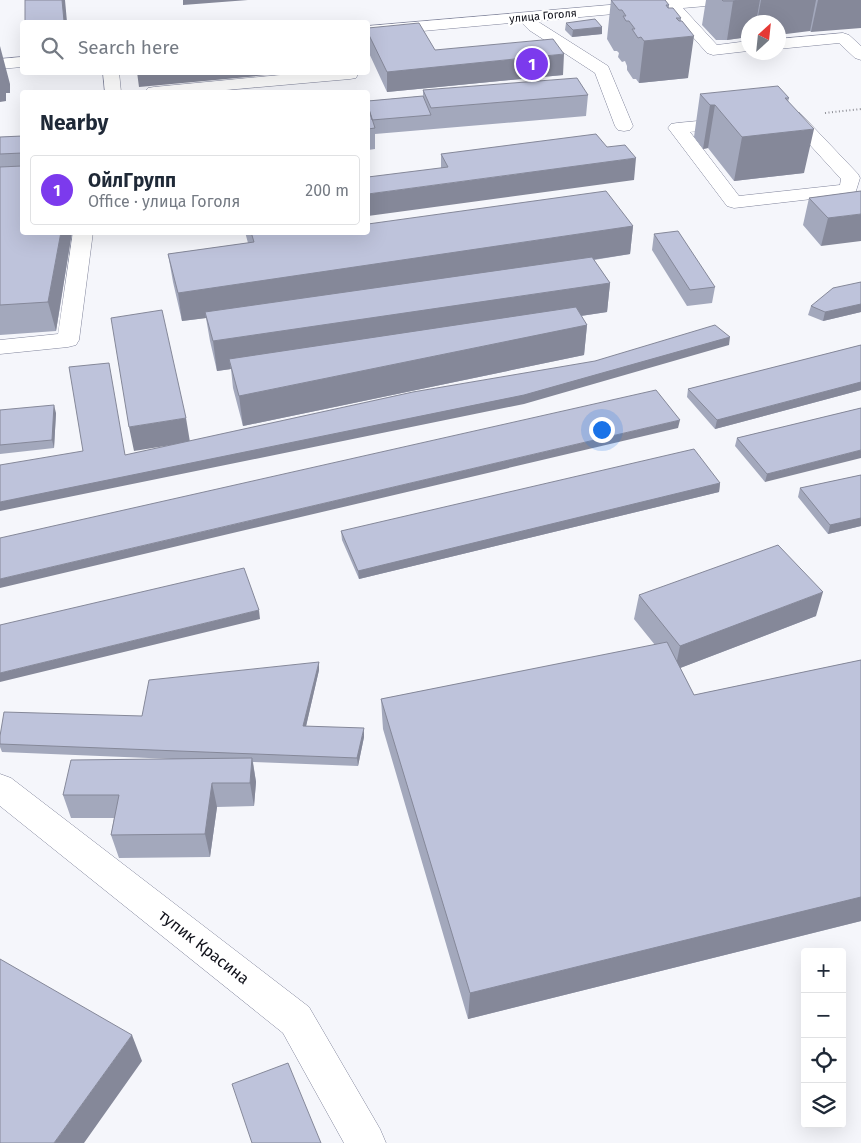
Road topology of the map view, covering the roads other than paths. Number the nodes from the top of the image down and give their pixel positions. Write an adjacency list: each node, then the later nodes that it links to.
1 (718, 0): 2 (street, улица Гоголя)
2 (672, 4): 4 (street, улица Гоголя); 8 (street)
3 (468, 6): 5 (street)
4 (524, 17): 5 (street, улица Гоголя); 16 (street)
5 (476, 22): 6 (street, улица Гоголя)
6 (370, 31)
7 (786, 43): 9 (street)
8 (741, 47)
9 (861, 54)
10 (20, 62): 11 (street)
11 (0, 64)
12 (111, 75): 14 (street)
13 (339, 75): 15 (street)
14 (113, 90)
15 (176, 90)
16 (624, 126)
17 (856, 177): 17 (street)
18 (83, 235): 19 (street)
19 (0, 347)
20 (0, 787): 21 (street, тупик Красина)
21 (366, 1143)

